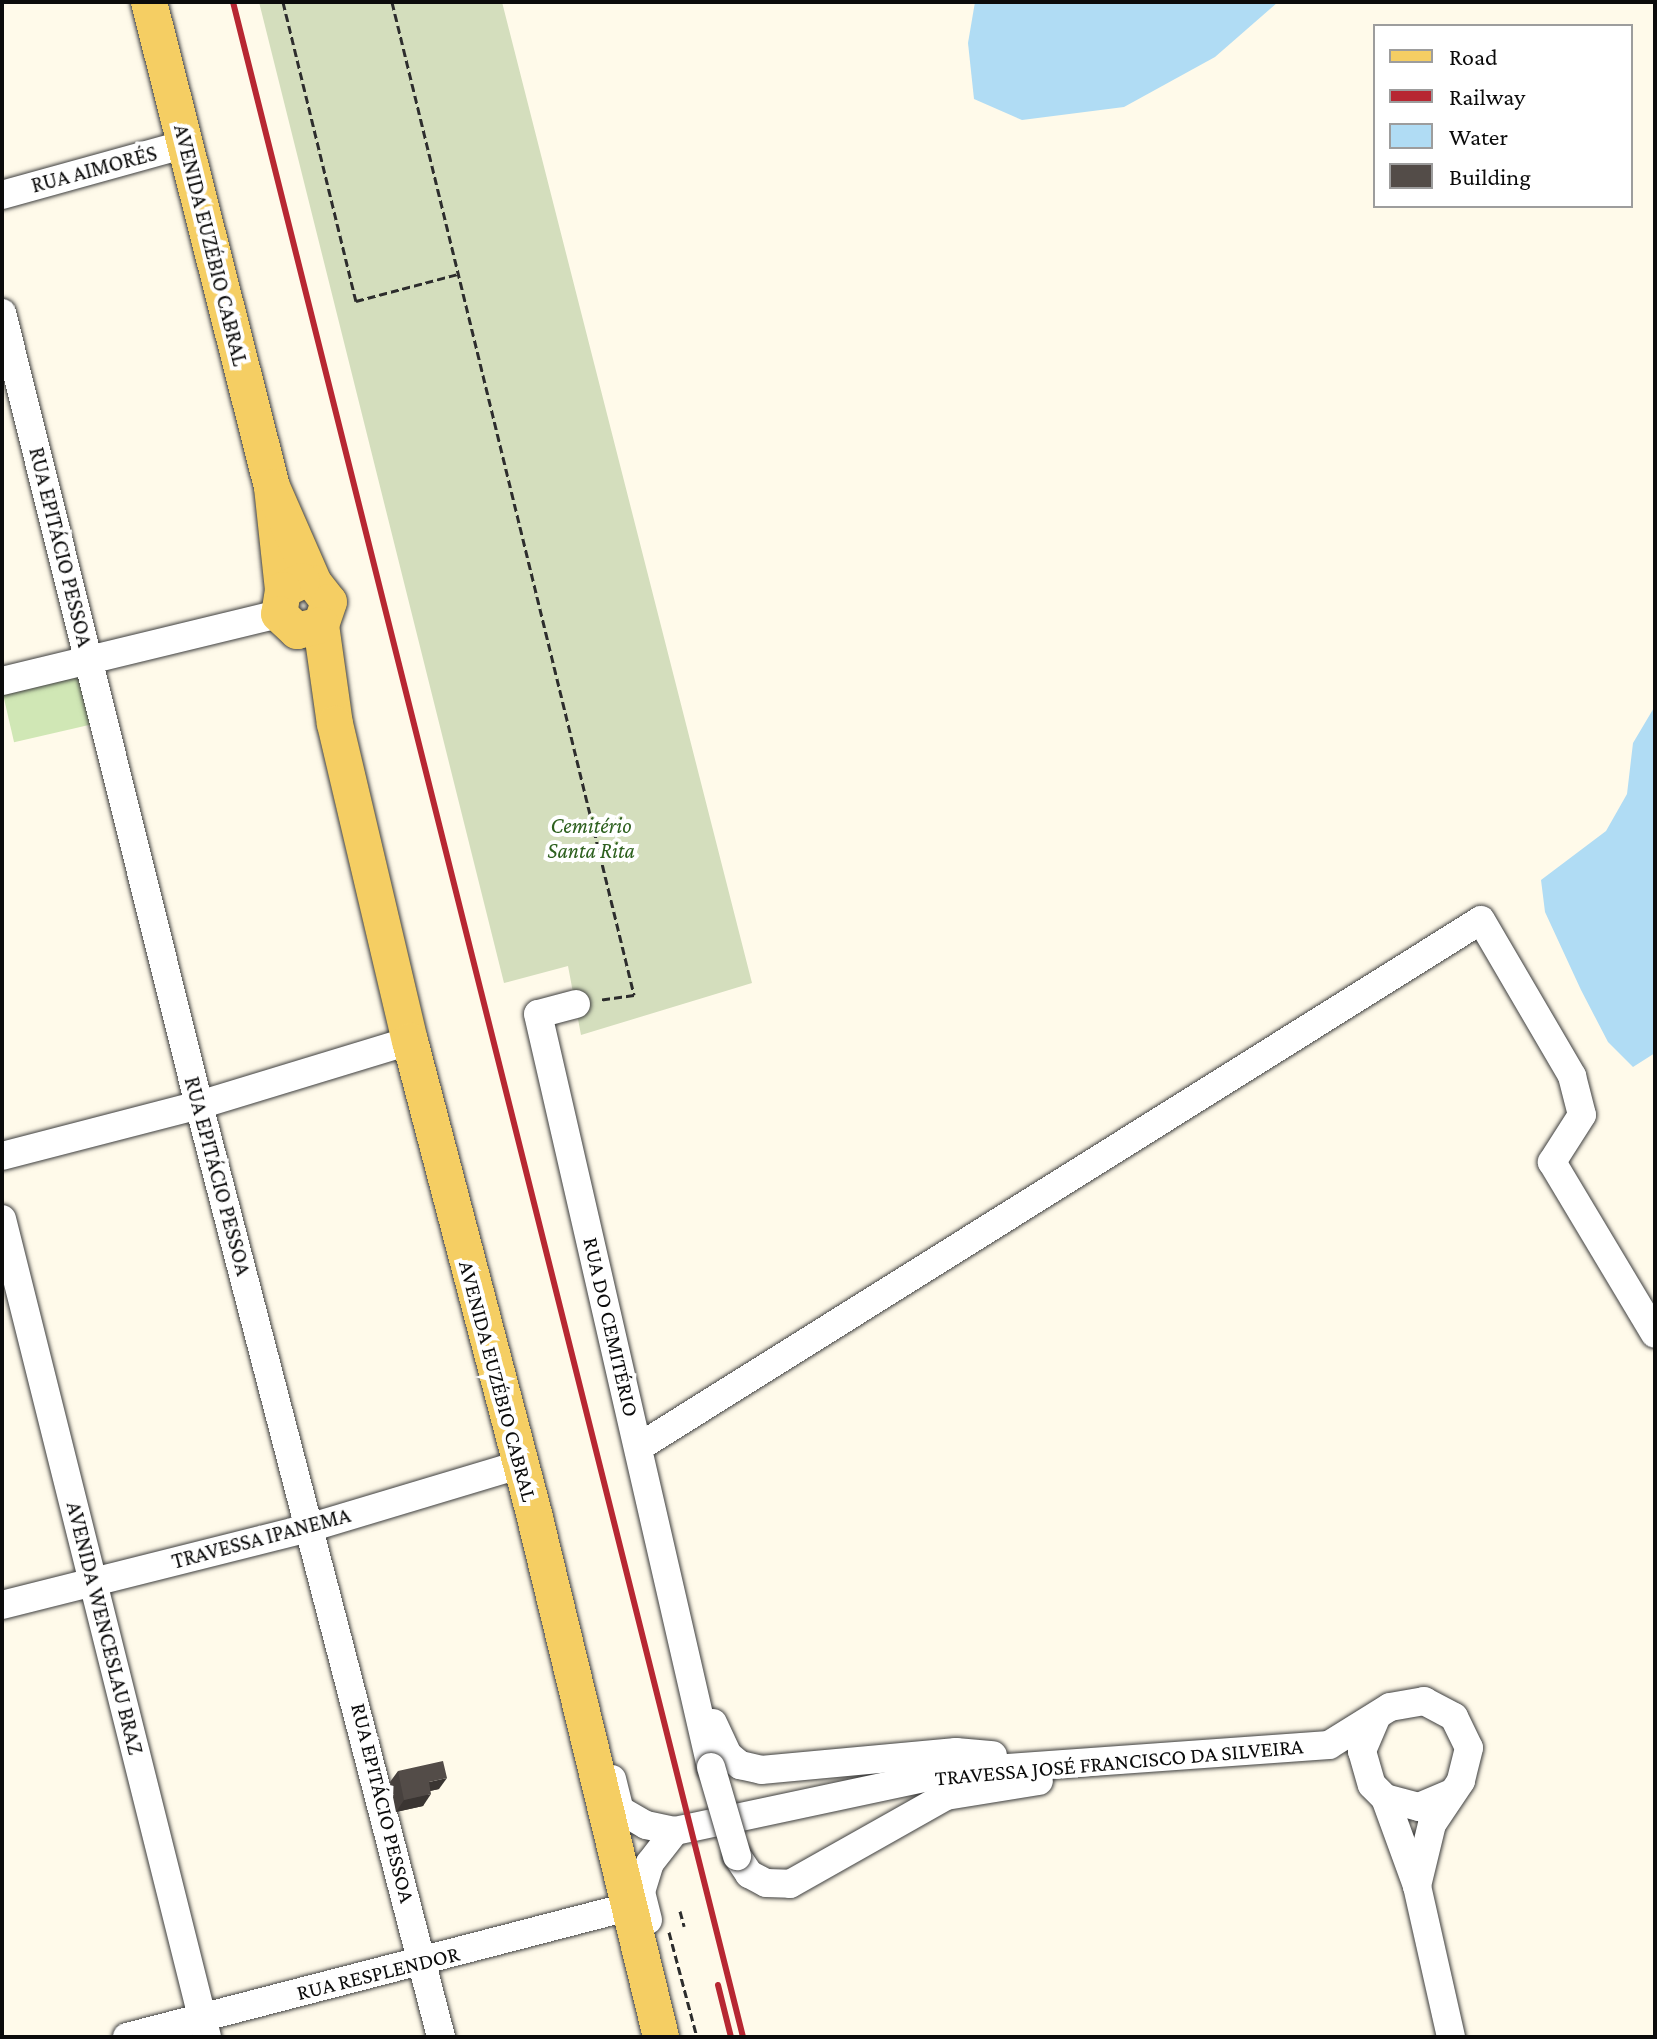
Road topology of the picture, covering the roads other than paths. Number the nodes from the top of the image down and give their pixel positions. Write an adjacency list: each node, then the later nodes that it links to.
1 (149, 2): 2 (main road, AVENIDA EUZÉBIO CABRAL)
2 (186, 144): 3 (street, RUA AIMORÉS); 5 (main road, AVENIDA EUZÉBIO CABRAL)
3 (2, 195)
4 (2, 313): 6 (street, RUA EPITÁCIO PESSOA)
5 (299, 609): 6 (street); 9 (main road, AVENIDA EUZÉBIO CABRAL)
6 (90, 659): 7 (street); 10 (street, RUA EPITÁCIO PESSOA)
7 (2, 681)
8 (576, 1004): 14 (street, RUA DO CEMITÉRIO)
9 (410, 1041): 10 (street); 15 (main road, AVENIDA EUZÉBIO CABRAL)
10 (199, 1105): 11 (street); 17 (street, RUA EPITÁCIO PESSOA)
11 (2, 1156)
12 (2, 1219): 18 (street, AVENIDA WENCESLAU BRAZ)
13 (1655, 1334): 14 (street)
14 (639, 1447): 20 (street, RUA DO CEMITÉRIO)
15 (519, 1465): 16 (main road, AVENIDA EUZÉBIO CABRAL); 17 (street, TRAVESSA IPANEMA)
16 (535, 1518): 27 (street, TRAVESSA JOSÉ FRANCISCO DA SILVEIRA); 29 (main road, AVENIDA EUZÉBIO CABRAL)
17 (312, 1527): 18 (street, TRAVESSA IPANEMA); 30 (street, RUA EPITÁCIO PESSOA)
18 (94, 1582): 19 (street, TRAVESSA IPANEMA); 31 (street, AVENIDA WENCESLAU BRAZ)
19 (2, 1605)
20 (693, 1679): 23 (street, RUA DO CEMITÉRIO, bridge); 24 (street, RUA DO CEMITÉRIO)
21 (1376, 1718): 22 (street, TRAVESSA JOSÉ FRANCISCO DA SILVEIRA); 25 (street, TRAVESSA JOSÉ FRANCISCO DA SILVEIRA); 26 (street, TRAVESSA JOSÉ FRANCISCO DA SILVEIRA)
22 (1329, 1745): 23 (street, TRAVESSA JOSÉ FRANCISCO DA SILVEIRA); 25 (street, TRAVESSA JOSÉ FRANCISCO DA SILVEIRA)
23 (1145, 1757): 24 (street, TRAVESSA JOSÉ FRANCISCO DA SILVEIRA)
24 (1028, 1765): 27 (street, TRAVESSA JOSÉ FRANCISCO DA SILVEIRA)
25 (1379, 1791): 26 (street); 28 (street, TRAVESSA JOSÉ FRANCISCO DA SILVEIRA)
26 (1450, 1794): 28 (street, TRAVESSA JOSÉ FRANCISCO DA SILVEIRA)
27 (675, 1831): 35 (street)
28 (1417, 1886): 36 (street, TRAVESSA JOSÉ FRANCISCO DA SILVEIRA)
29 (628, 1907): 30 (street, RUA RESPLENDOR); 34 (main road, AVENIDA EUZÉBIO CABRAL)
30 (424, 1962): 31 (street, RUA RESPLENDOR); 33 (street, RUA EPITÁCIO PESSOA)
31 (205, 2027): 32 (street, RUA RESPLENDOR)
32 (127, 2037)
33 (441, 2037)
34 (661, 2037)
35 (678, 2037)
36 (1451, 2037)

